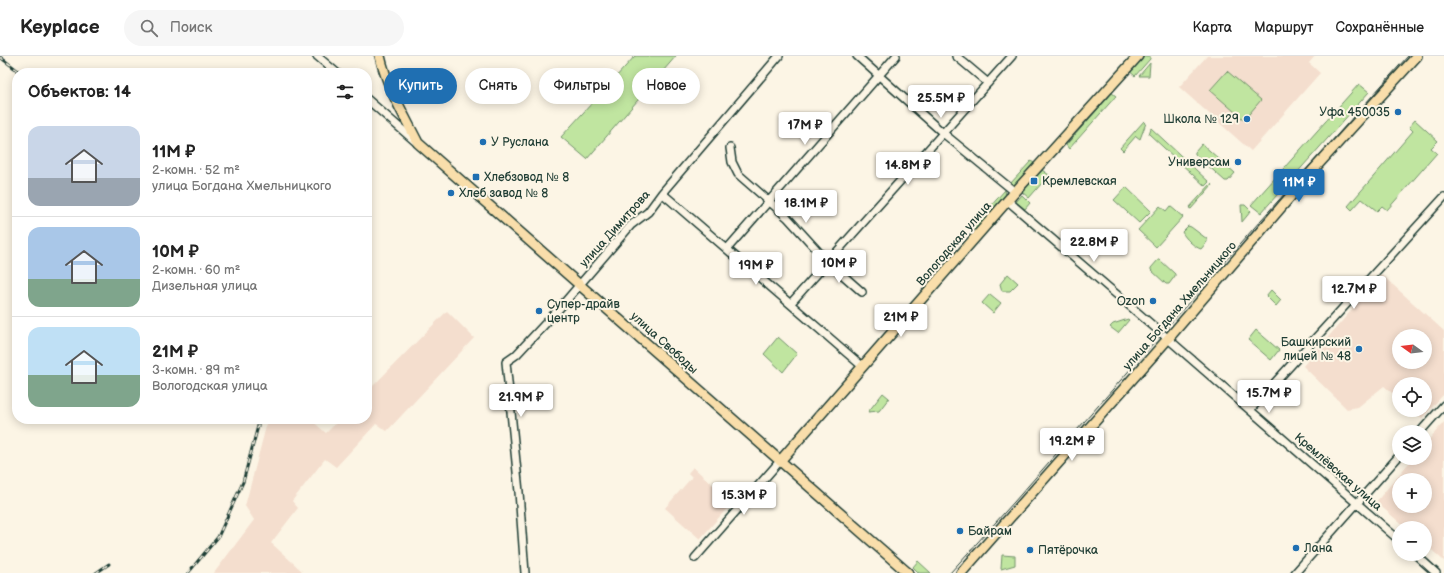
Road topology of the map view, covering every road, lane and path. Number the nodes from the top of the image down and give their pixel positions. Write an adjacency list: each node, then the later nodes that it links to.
1 (317, 56): 10 (street)
2 (380, 56): 15 (main road)
3 (779, 56): 18 (street, улица Димитрова)
4 (857, 56): 11 (street)
5 (896, 56): 11 (street)
6 (956, 56): 12 (street)
7 (1012, 56): 12 (street)
8 (1138, 56): 17 (main road, Вологодская улица)
9 (1418, 56): 27 (main road, улица Богдана Хмельницкого)
10 (331, 68)
11 (879, 76): 14 (street); 21 (street)
12 (988, 83): 14 (street)
13 (372, 103): 15 (street, улица Свободы)
14 (943, 133): 17 (street); 23 (street)
15 (418, 143): 24 (main road, улица Свободы)
16 (730, 148): 21 (street)
17 (1015, 192): 20 (main road, Вологодская улица)
18 (662, 193): 22 (street); 24 (street, улица Димитрова)
19 (1444, 197): 30 (street)
20 (1008, 201): 27 (street, Кремлёвская улица); 28 (main road, Вологодская улица)
21 (769, 202): 22 (street); 23 (street)
22 (727, 249): 26 (street)
23 (828, 262): 25 (street); 26 (street)
24 (580, 284): 32 (main road, улица Свободы); 38 (street, улица Димитрова)
25 (862, 292)
26 (791, 303): 28 (street)
27 (1168, 338): 30 (street, Кремлёвская улица); 40 (main road, улица Богдана Хмельницкого)
28 (862, 366): 32 (main road, Вологодская улица)
29 (1444, 405): 31 (street)
30 (1250, 410): 34 (street, Кремлёвская улица)
31 (1426, 425)
32 (780, 461): 36 (street, Вологодская улица); 39 (main road, улица Свободы)
33 (1392, 464): 34 (street)
34 (1357, 503): 35 (street, Кремлёвская улица); 41 (street)
35 (1392, 534)
36 (695, 558)
37 (1423, 561): 42 (street)
38 (525, 573)
39 (908, 573)
40 (961, 573)
41 (1295, 573)
42 (1436, 573)

